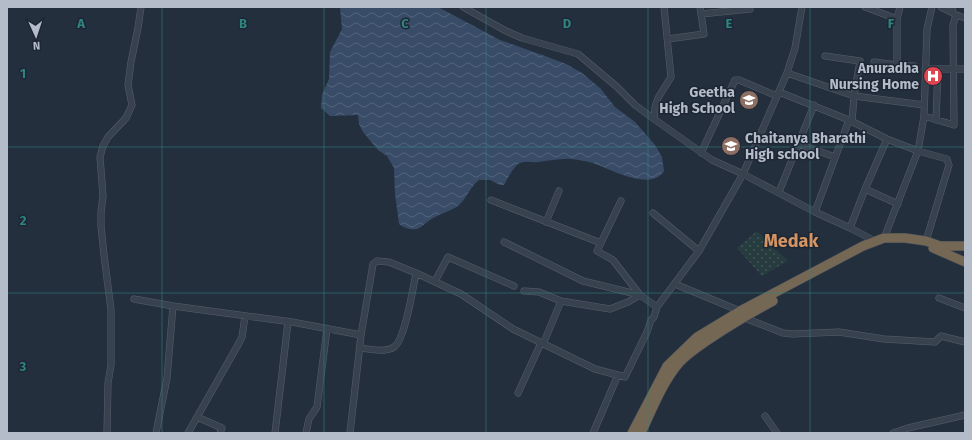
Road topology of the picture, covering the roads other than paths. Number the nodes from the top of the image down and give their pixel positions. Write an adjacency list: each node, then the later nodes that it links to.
1 (141, 7): 81 (street)
2 (463, 7): 29 (street)
3 (664, 7): 14 (street)
4 (802, 7): 23 (street)
5 (865, 7): 13 (street)
6 (900, 7): 13 (street)
7 (932, 7): 20 (street)
8 (941, 7): 11 (street)
9 (750, 9): 10 (street)
10 (701, 10): 14 (street)
11 (953, 11): 12 (street); 19 (street)
12 (965, 18)
13 (897, 19): 17 (street)
14 (668, 38): 29 (street)
15 (825, 56): 25 (street)
16 (874, 62): 17 (street)
17 (897, 65): 18 (street)
18 (914, 66)
19 (953, 68): 21 (street); 22 (street); 30 (street)
20 (925, 69): 21 (street); 27 (street)
21 (938, 69): 30 (street)
22 (965, 69)
23 (787, 73): 24 (street); 25 (street)
24 (778, 94): 26 (street); 35 (street); 37 (street)
25 (854, 96): 27 (street); 31 (street)
26 (814, 105): 31 (street); 33 (street)
27 (924, 106): 28 (street)
28 (924, 116): 30 (street); 34 (street)
29 (654, 119): 35 (street)
30 (936, 120)
31 (850, 121): 32 (street); 36 (street)
32 (886, 139): 34 (street); 38 (street)
33 (799, 144): 36 (street); 40 (street)
34 (918, 151): 43 (street); 50 (street)
35 (701, 153): 37 (street)
36 (835, 157): 44 (street)
37 (743, 174): 40 (street); 53 (street)
38 (865, 189): 43 (street); 47 (street)
39 (559, 191): 46 (street)
40 (779, 192): 44 (street)
41 (491, 200): 46 (street)
42 (621, 201): 51 (street)
43 (898, 204): 48 (street)
44 (815, 212): 47 (street)
45 (653, 213): 53 (street)
46 (546, 222): 51 (street)
47 (850, 228): 48 (street)
48 (880, 240): 50 (highway); 67 (highway)
49 (504, 242): 60 (street)
50 (926, 242): 52 (highway)
51 (601, 243): 60 (street)
52 (965, 246)
53 (700, 251): 57 (street)
54 (965, 262): 67 (highway)
55 (416, 273): 56 (street); 71 (street); 74 (street)
56 (434, 281): 58 (street); 73 (street)
57 (675, 284): 65 (street); 67 (street)
58 (514, 286)
59 (524, 291): 63 (street)
60 (640, 295): 63 (street); 65 (street)
61 (939, 298): 66 (street)
62 (134, 299): 64 (street)
63 (561, 301): 73 (street)
64 (173, 306): 68 (street); 82 (street)
65 (657, 307): 75 (street)
66 (965, 308)
67 (741, 314): 72 (street); 89 (highway); 90 (highway)
68 (245, 316): 69 (street); 79 (street)
69 (288, 322): 70 (street); 85 (street)
70 (325, 328): 71 (street); 86 (street)
71 (361, 335): 74 (street)
72 (965, 342)
73 (541, 343): 75 (street); 76 (street)
74 (360, 348): 87 (street)
75 (618, 375): 88 (street)
76 (518, 393)
77 (965, 415): 80 (street)
78 (766, 416): 91 (street)
79 (197, 417): 83 (street); 84 (street)
80 (908, 430): 92 (street)
81 (107, 433)
82 (156, 433)
83 (188, 433)
84 (220, 433)
85 (275, 433)
86 (306, 433)
87 (350, 433)
88 (593, 433)
89 (632, 433)
90 (641, 433)
91 (777, 433)
92 (893, 433)

